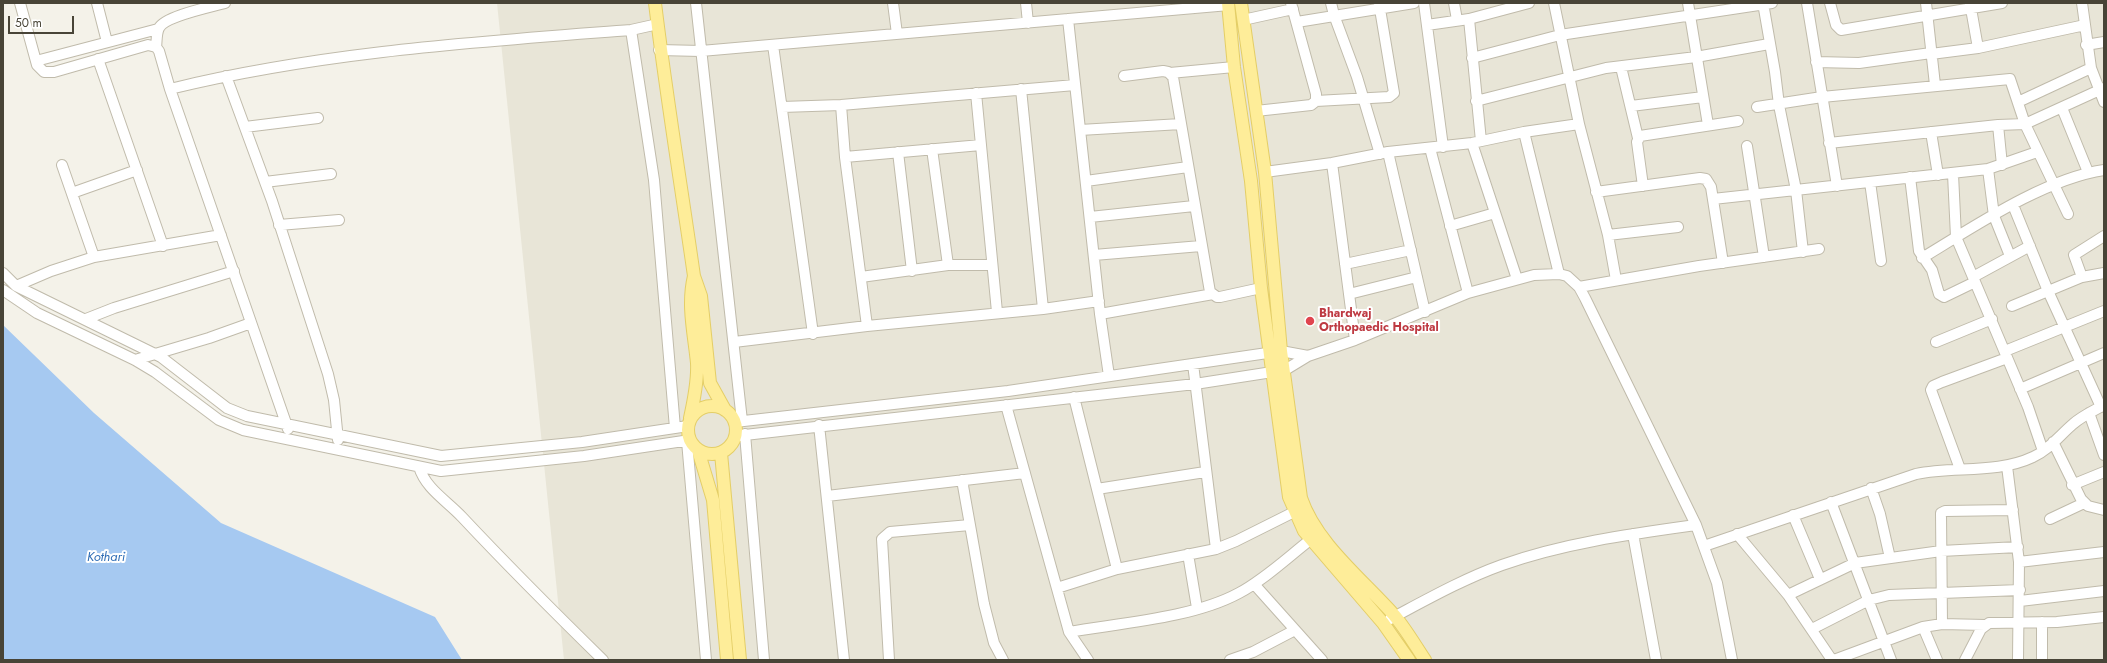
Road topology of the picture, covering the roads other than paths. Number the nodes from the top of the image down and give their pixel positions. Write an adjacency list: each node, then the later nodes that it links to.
1 (20, 3): 57 (street)
2 (97, 3): 44 (street)
3 (225, 3): 40 (street)
4 (655, 3): 37 (main road)
5 (696, 3): 52 (street)
6 (893, 3): 42 (street)
7 (1026, 3): 36 (street)
8 (1241, 3): 33 (main road)
9 (1331, 3): 28 (street)
10 (1414, 3): 24 (street)
11 (1424, 3): 38 (street)
12 (1454, 3): 34 (street)
13 (1529, 3): 27 (street)
14 (1554, 3): 43 (street)
15 (1688, 3): 30 (street)
16 (1766, 3): 30 (street); 46 (street)
17 (1807, 3): 58 (street)
18 (1830, 3): 29 (street)
19 (1926, 3): 29 (street)
20 (2002, 3): 25 (street)
21 (2082, 3): 39 (street)
22 (1228, 4): 26 (street); 59 (main road)
23 (1292, 6): 33 (street); 35 (street)
24 (1380, 6): 28 (street); 72 (street)
25 (1970, 6): 29 (street); 50 (street)
26 (1153, 7): 31 (street)
27 (1496, 7): 32 (street)
28 (1334, 15): 35 (street); 72 (street)
29 (1927, 15): 53 (street)
30 (1690, 16): 43 (street); 54 (street)
31 (1068, 19): 36 (street); 66 (street)
32 (1469, 19): 34 (street); 55 (street)
33 (1243, 20): 85 (main road)
34 (1457, 20): 38 (street)
35 (1297, 22): 75 (street)
36 (1028, 23): 42 (street)
37 (658, 24): 41 (street); 51 (main road)
38 (1427, 24): 102 (street)
39 (2085, 25): 48 (street); 50 (street)
40 (158, 28): 44 (street); 49 (street)
41 (631, 30): 63 (street); 221 (street)
42 (897, 34): 47 (street)
43 (1560, 35): 55 (street); 65 (street)
44 (107, 42): 57 (street)
45 (2104, 42): 48 (street)
46 (1769, 44): 54 (street); 80 (street)
47 (773, 45): 52 (street); 82 (street)
48 (2086, 45): 61 (street)
49 (156, 47): 56 (street); 68 (street)
50 (1978, 48): 53 (street)
51 (659, 50): 52 (street); 168 (main road)
52 (701, 51): 197 (street)
53 (1931, 53): 58 (street); 67 (street)
54 (1696, 57): 60 (street); 73 (street)
55 (1472, 58): 76 (street)
56 (98, 59): 57 (street); 114 (street)
57 (36, 61)
58 (1816, 62): 74 (street)
59 (1234, 66): 62 (street); 176 (main road)
60 (1621, 66): 65 (street); 81 (street)
61 (2091, 68): 70 (street); 77 (street)
62 (1170, 74): 64 (street); 88 (street)
63 (226, 76): 68 (street); 93 (street)
64 (1124, 76)
65 (1568, 77): 76 (street); 89 (street)
66 (1075, 85): 69 (street); 94 (street)
67 (1934, 85): 74 (street); 77 (street)
68 (170, 89): 143 (street)
69 (1021, 89): 71 (street); 185 (street)
70 (2102, 89): 78 (street); 84 (street)
71 (976, 93): 79 (street); 100 (street)
72 (1363, 97): 75 (street); 107 (street)
73 (1703, 97): 81 (street); 91 (street)
74 (1822, 98): 80 (street); 99 (street)
75 (1316, 101): 85 (street)
76 (1476, 101): 98 (street)
77 (2018, 102): 90 (street)
78 (2104, 102)
79 (841, 105): 82 (street); 108 (street)
80 (1779, 105): 83 (street); 128 (street)
81 (1631, 106): 97 (street)
82 (782, 107): 195 (street)
83 (1758, 107)
84 (2062, 108): 90 (street); 117 (street)
85 (1256, 111): 116 (main road)
86 (318, 118): 93 (street)
87 (1738, 121): 91 (street)
88 (1181, 124): 94 (street); 112 (street)
89 (1579, 124): 95 (street); 129 (street)
90 (2025, 124): 92 (street); 106 (street)
91 (1708, 125): 97 (street)
92 (1998, 125): 96 (street); 110 (street)
93 (245, 128): 123 (street)
94 (1080, 130): 122 (street)
95 (1524, 132): 98 (street); 167 (street)
96 (1931, 132): 99 (street); 120 (street)
97 (1638, 138): 126 (street)
98 (1476, 142): 102 (street); 135 (street)
99 (1829, 143): 127 (street)
100 (981, 145): 104 (street); 162 (street)
101 (1747, 146): 131 (street)
102 (1443, 147): 103 (street)
103 (1430, 148): 107 (street); 141 (street)
104 (932, 149): 105 (street); 161 (street)
105 (898, 152): 108 (street); 163 (street)
106 (2037, 152): 110 (street); 125 (street)
107 (1384, 153): 109 (street); 151 (street)
108 (846, 157): 169 (street)
109 (1332, 163): 116 (street); 160 (street)
110 (2002, 164): 113 (street)
111 (62, 165): 130 (street)
112 (1188, 167): 122 (street); 134 (street)
113 (1988, 169): 119 (street); 137 (street)
114 (137, 170): 130 (street); 147 (street)
115 (2104, 170): 117 (street)
116 (1265, 172): 199 (main road)
117 (2088, 172): 125 (street)
118 (331, 174): 123 (street)
119 (1953, 174): 120 (street); 146 (street)
120 (1938, 175): 121 (street)
121 (1910, 177): 124 (street); 157 (street)
122 (1086, 181): 138 (street)
123 (265, 182): 140 (street)
124 (1870, 182): 127 (street); 158 (street)
125 (2054, 185): 133 (street); 136 (street)
126 (1643, 186): 129 (street); 132 (street)
127 (1836, 186): 128 (street)
128 (1796, 190): 131 (street); 152 (street)
129 (1596, 192): 144 (street)
130 (72, 193): 156 (street)
131 (1755, 194): 132 (street); 155 (street)
132 (1713, 199): 159 (street)
133 (2013, 205): 137 (street); 149 (street)
134 (1194, 206): 138 (street); 148 (street)
135 (1495, 213): 141 (street); 172 (street)
136 (2068, 214)
137 (1994, 216): 146 (street); 154 (street)
138 (1090, 217): 153 (street)
139 (339, 220): 140 (street)
140 (279, 225): 222 (street)
141 (1450, 226): 180 (street)
142 (1678, 227): 144 (street)
143 (221, 235): 147 (street); 164 (street)
144 (1608, 235): 174 (street)
145 (2104, 236): 171 (street)
146 (1956, 238): 157 (street); 173 (street)
147 (163, 246): 156 (street)
148 (1201, 246): 153 (street); 181 (street)
149 (2030, 246): 154 (street); 179 (street)
150 (1820, 249): 152 (street)
151 (1411, 250): 160 (street); 170 (street)
152 (1803, 252): 155 (street)
153 (1094, 255): 183 (street)
154 (2010, 256): 173 (street)
155 (1764, 257): 159 (street)
156 (94, 258): 175 (street)
157 (1922, 258): 173 (street)
158 (1882, 262)
159 (1723, 263): 174 (street)
160 (1345, 264): 182 (street)
161 (948, 265): 162 (street); 163 (street)
162 (992, 265): 187 (street)
163 (912, 270): 169 (street)
164 (234, 271): 190 (street); 192 (street)
165 (3, 273): 175 (street)
166 (2104, 273): 171 (street)
167 (1559, 274): 172 (street); 177 (street)
168 (694, 276): 215 (main road); 218 (main road)
169 (861, 277): 193 (street)
170 (1417, 277): 182 (street); 188 (street)
171 (2082, 277): 179 (street)
172 (1517, 279): 180 (street)
173 (1974, 279): 191 (street)
174 (1616, 280): 177 (street)
175 (16, 286): 190 (street)
176 (1261, 288): 181 (street); 199 (main road)
177 (1579, 288): 251 (street)
178 (3, 290): 204 (street)
179 (2048, 291): 184 (street); 194 (street)
180 (1468, 293): 188 (street)
181 (1212, 294): 189 (street)
182 (1349, 294): 196 (street)
183 (1099, 301): 185 (street); 189 (street)
184 (2012, 306)
185 (1043, 309): 187 (street)
186 (2104, 311): 194 (street)
187 (996, 312): 193 (street)
188 (1425, 312): 196 (street)
189 (1100, 314): 209 (street)
190 (86, 319): 201 (street)
191 (1992, 319): 198 (street); 202 (street)
192 (251, 323): 201 (street); 219 (street)
193 (867, 326): 195 (street)
194 (2065, 326): 202 (street); 205 (street)
195 (813, 334): 197 (street)
196 (1356, 340): 203 (street)
197 (734, 342): 217 (street)
198 (1936, 342)
199 (1276, 352): 203 (street); 206 (street); 207 (main road); 208 (main road)
200 (2104, 353): 205 (street)
201 (156, 354): 204 (street); 219 (street)
202 (2006, 355): 211 (street); 234 (street)
203 (1308, 356): 207 (street)
204 (135, 360): 224 (street)
205 (2082, 363): 211 (street); 214 (street)
206 (1193, 364): 209 (street); 210 (street)
207 (1285, 370): 208 (street); 277 (main road)
208 (1272, 372): 210 (street); 247 (main road)
209 (1109, 376): 217 (street)
210 (1195, 384): 212 (street); 235 (street)
211 (2020, 389): 229 (street)
212 (1074, 397): 213 (street); 241 (street)
213 (1006, 405): 220 (street); 237 (street)
214 (2103, 406): 216 (street)
215 (725, 410): 217 (main road); 218 (main road)
216 (2089, 413): 226 (street); 231 (street)
217 (738, 421): 223 (main road)
218 (689, 422): 221 (street); 225 (main road)
219 (288, 424): 222 (street); 224 (street)
220 (819, 425): 223 (street); 242 (street)
221 (676, 428): 222 (street)
222 (338, 435): 227 (street)
223 (740, 435): 230 (main road); 293 (street)
224 (290, 440): 227 (street)
225 (688, 441): 228 (main road); 233 (street); 290 (street)
226 (2053, 442): 229 (street); 239 (street)
227 (338, 450): 233 (street)
228 (698, 450): 230 (main road); 265 (main road)
229 (2043, 451): 232 (street)
230 (721, 453): 263 (main road)
231 (2104, 455)
232 (2007, 466): 234 (street); 245 (street)
233 (419, 467): 289 (street)
234 (1960, 469): 240 (street)
235 (1205, 472): 241 (street); 257 (street)
236 (2104, 472): 239 (street)
237 (1024, 473): 238 (street); 269 (street)
238 (962, 480): 242 (street); 250 (street)
239 (2072, 485): 244 (street)
240 (1871, 488): 243 (street); 261 (street)
241 (1097, 489): 266 (street)
242 (827, 496): 294 (street)
243 (1832, 502): 248 (street); 264 (street)
244 (2084, 503): 246 (street); 249 (street)
245 (2013, 510): 256 (street); 258 (street)
246 (2104, 510)
247 (1294, 512): 254 (main road); 257 (street)
248 (1794, 515): 253 (street); 267 (street)
249 (2050, 519)
250 (970, 525): 295 (street); 296 (street)
251 (1696, 525): 252 (street); 255 (street)
252 (1633, 534): 277 (street); 302 (street)
253 (1737, 534): 255 (street); 273 (street)
254 (1310, 540): 268 (street); 281 (main road)
255 (1704, 546): 303 (street)
256 (2018, 547): 258 (street); 262 (street)
257 (1216, 549): 260 (street)
258 (1941, 551): 261 (street); 272 (street)
259 (2104, 552): 262 (street)
260 (1188, 554): 266 (street); 276 (street)
261 (1890, 558): 264 (street)
262 (2019, 562): 270 (street)
263 (732, 564): 265 (main road); 292 (main road)
264 (1855, 564): 267 (street); 274 (street)
265 (719, 565): 291 (main road)
266 (1117, 569): 269 (street)
267 (1820, 579): 273 (street)
268 (1254, 584): 276 (street); 286 (street)
269 (1057, 588): 287 (street)
270 (2020, 590): 272 (street); 275 (street)
271 (2104, 591): 275 (street)
272 (1942, 592): 274 (street); 282 (street)
273 (1788, 595): 285 (street)
274 (1869, 600): 285 (street); 288 (street)
275 (2020, 601): 279 (street)
276 (1197, 608): 287 (street)
277 (1395, 616): 281 (street); 301 (main road)
278 (2104, 616): 280 (street)
279 (2020, 622): 280 (street); 283 (street); 308 (street)
280 (2042, 622): 309 (street)
281 (1383, 623): 300 (main road)
282 (1942, 624): 283 (street); 284 (street)
283 (1985, 625): 307 (street)
284 (1923, 627): 288 (street); 306 (street)
285 (1812, 629): 304 (street)
286 (1295, 630): 298 (street); 299 (street)
287 (1069, 632): 297 (street)
288 (1884, 640): 304 (street); 305 (street)
289 (603, 660)
290 (706, 660)
291 (727, 660)
292 (740, 660)
293 (764, 660)
294 (844, 660)
295 (889, 660)
296 (1003, 660)
297 (1088, 660)
298 (1231, 660)
299 (1322, 660)
300 (1408, 660)
301 (1424, 660)
302 (1656, 660)
303 (1732, 660)
304 (1833, 660)
305 (1892, 660)
306 (1937, 660)
307 (1965, 660)
308 (2018, 660)
309 (2042, 660)

